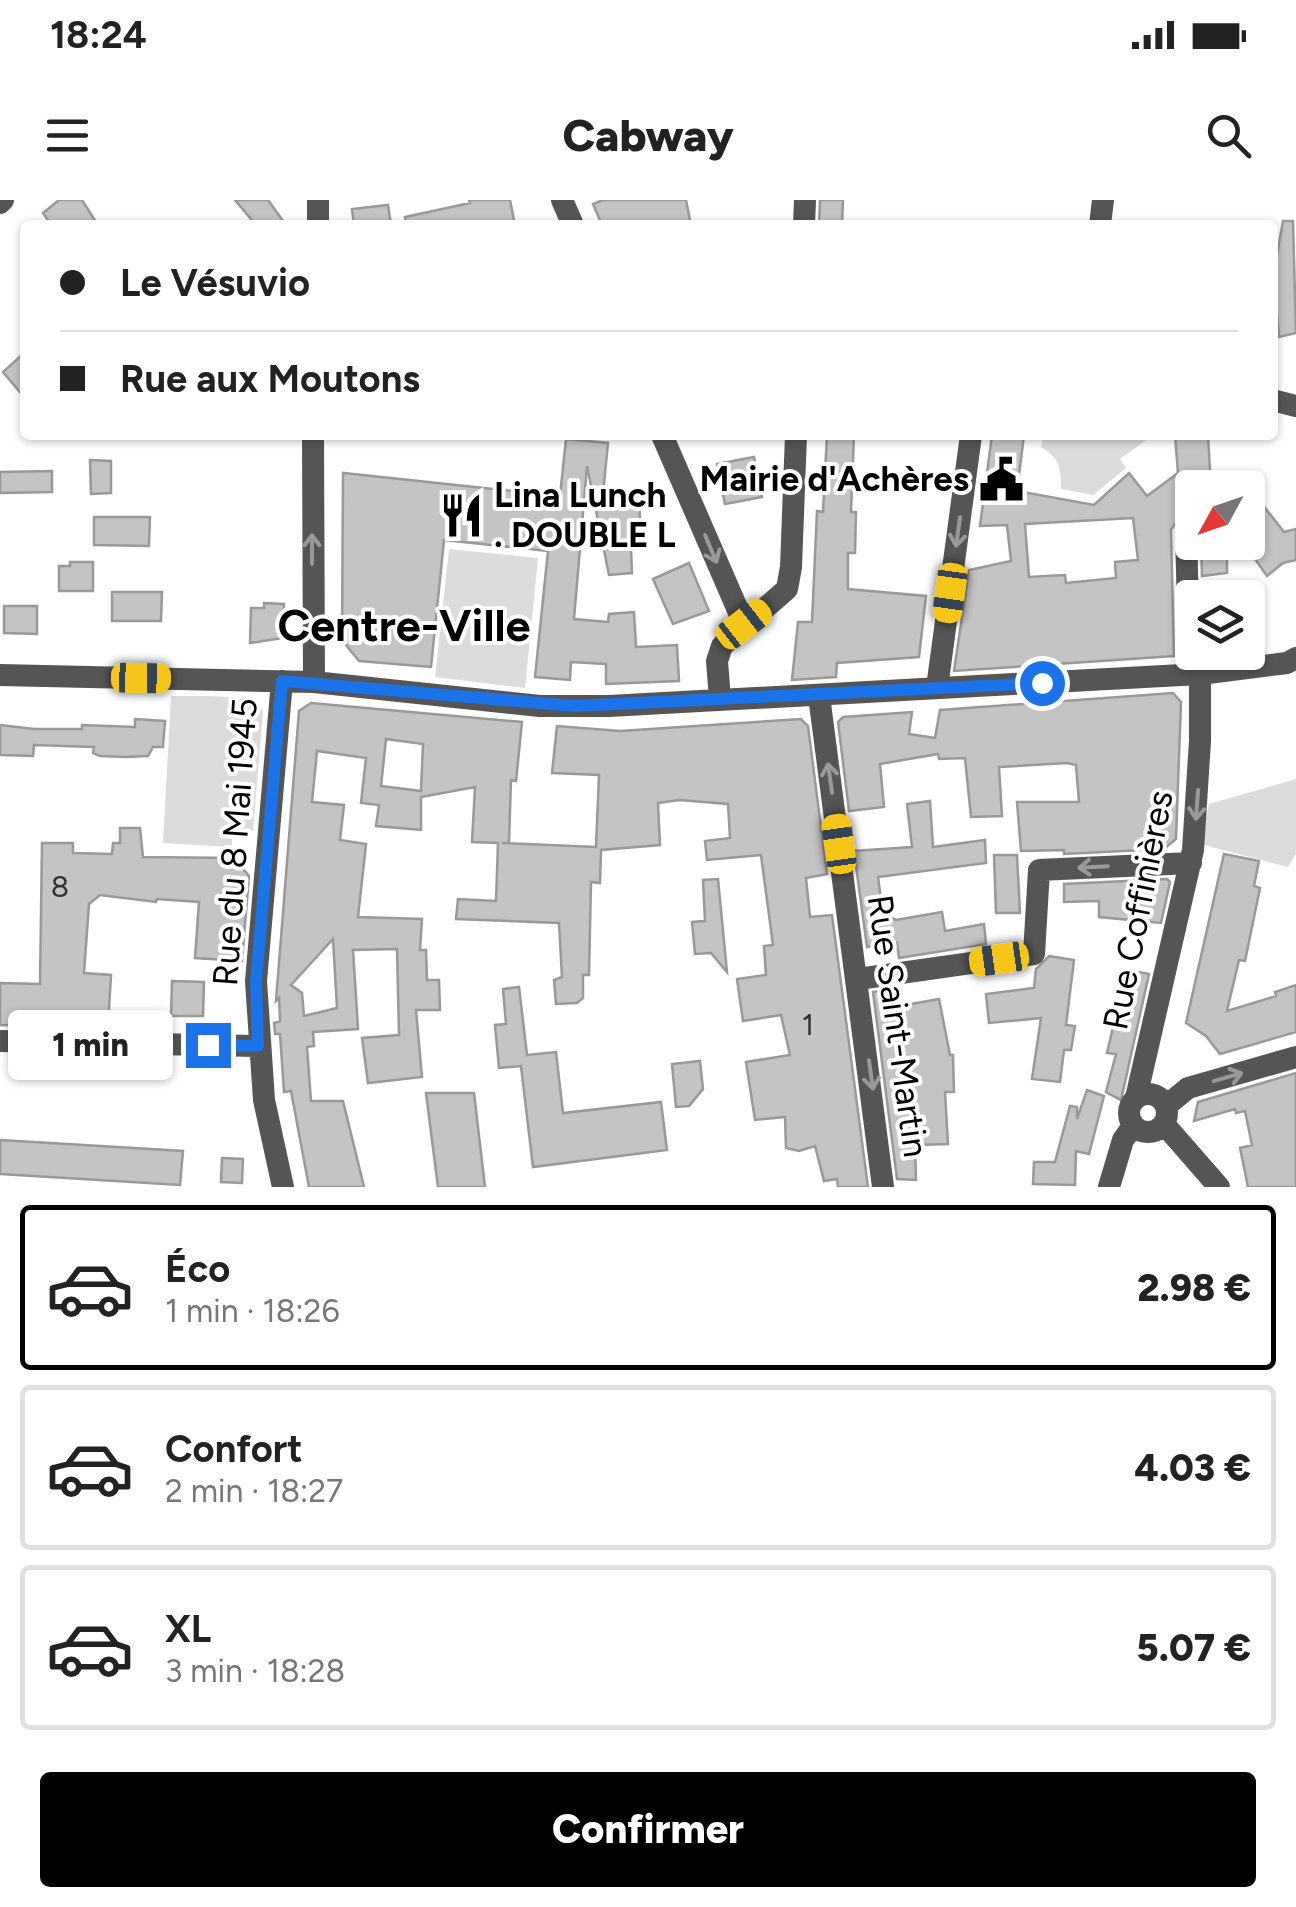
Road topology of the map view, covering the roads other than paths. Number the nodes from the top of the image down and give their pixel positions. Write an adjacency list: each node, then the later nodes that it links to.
1 (314, 440): 11 (street, one-way to 1)
2 (664, 440): 6 (street, one-way to 6)
3 (796, 440): 6 (street)
4 (970, 440): 12 (street, one-way to 12)
5 (1187, 560): 8 (street, Rue Coffinières)
6 (744, 624): 14 (street)
7 (1296, 658): 8 (street)
8 (1197, 674): 12 (street); 15 (street, Rue Coffinières, one-way to 15)
9 (0, 676): 10 (street)
10 (282, 681): 11 (street); 18 (street, Rue du 8 Mai 1945)
11 (314, 682): 14 (street)
12 (937, 688): 13 (street)
13 (819, 696): 14 (street); 16 (street, Rue Saint-Martin, one-way to 13)
14 (720, 699)
15 (1190, 862): 16 (street, one-way to 16); 20 (street, Rue Coffinières)
16 (858, 979): 24 (street, Rue Saint-Martin, one-way to 24)
17 (0, 1041): 18 (street)
18 (258, 1046): 23 (street, Rue du 8 Mai 1945)
19 (1296, 1057): 21 (street, one-way to 19)
20 (1136, 1098): 21 (street); 22 (street)
21 (1165, 1115): 22 (street); 26 (street)
22 (1133, 1126): 25 (street)
23 (283, 1187)
24 (883, 1187)
25 (1109, 1187)
26 (1219, 1187)

